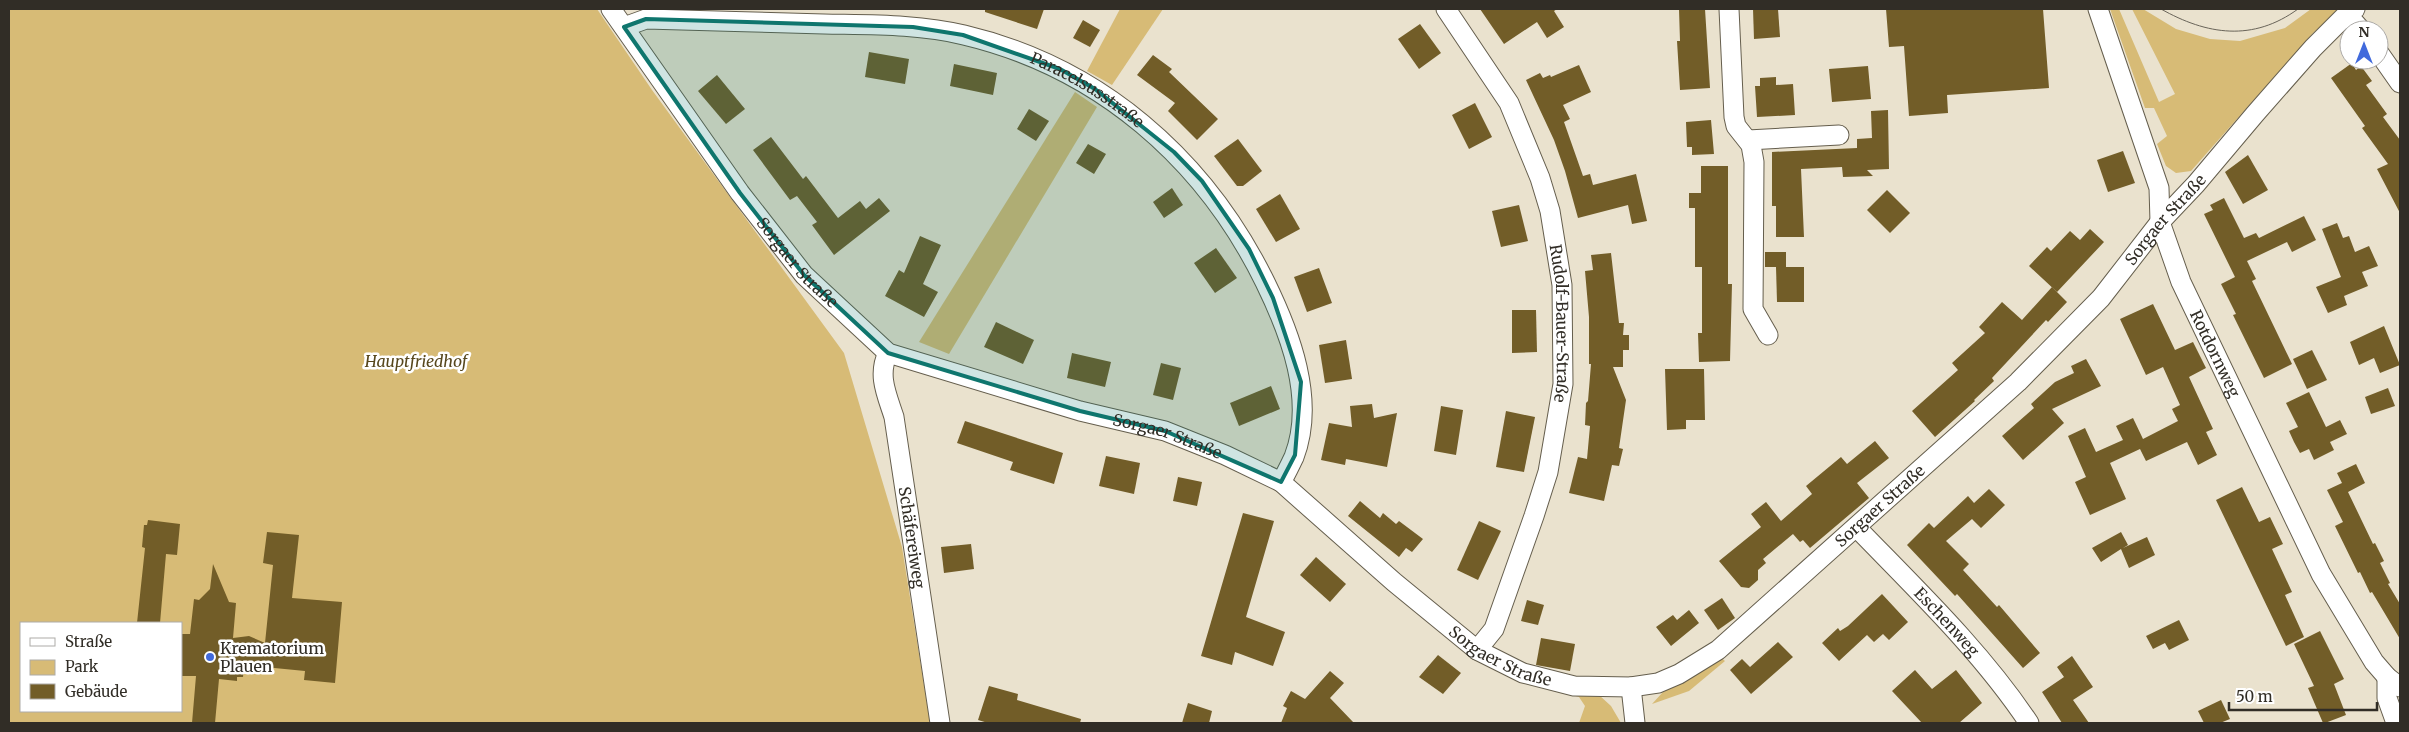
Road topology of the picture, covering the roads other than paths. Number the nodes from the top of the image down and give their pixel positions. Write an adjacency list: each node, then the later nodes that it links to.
1 (611, 9): 6 (street, Sorgaer Straße)
2 (1446, 9): 16 (street, Rudolf-Bauer-Straße)
3 (1729, 9): 10 (street)
4 (2098, 9): 11 (street, Rotdornweg)
5 (2351, 11): 11 (street, Sorgaer Straße)
6 (624, 27): 13 (street, Sorgaer Straße); 14 (street, Paracelsusstraße)
7 (2389, 67): 8 (street)
8 (2400, 83)
9 (1839, 135): 10 (street)
10 (1748, 140): 12 (street)
11 (2160, 222): 15 (street, Sorgaer Straße); 17 (street, Rotdornweg)
12 (1768, 334)
13 (888, 353): 14 (street, Sorgaer Straße); 19 (street, Schäfereiweg)
14 (1281, 482): 16 (street, Sorgaer Straße)
15 (1857, 528): 18 (street, Sorgaer Straße); 21 (street, Eschenweg)
16 (1477, 650): 18 (street, Sorgaer Straße)
17 (2394, 682): 22 (street, Rotdornweg)
18 (1631, 687): 20 (street)
19 (940, 723)
20 (1635, 723)
21 (2028, 723)
22 (2396, 723)

